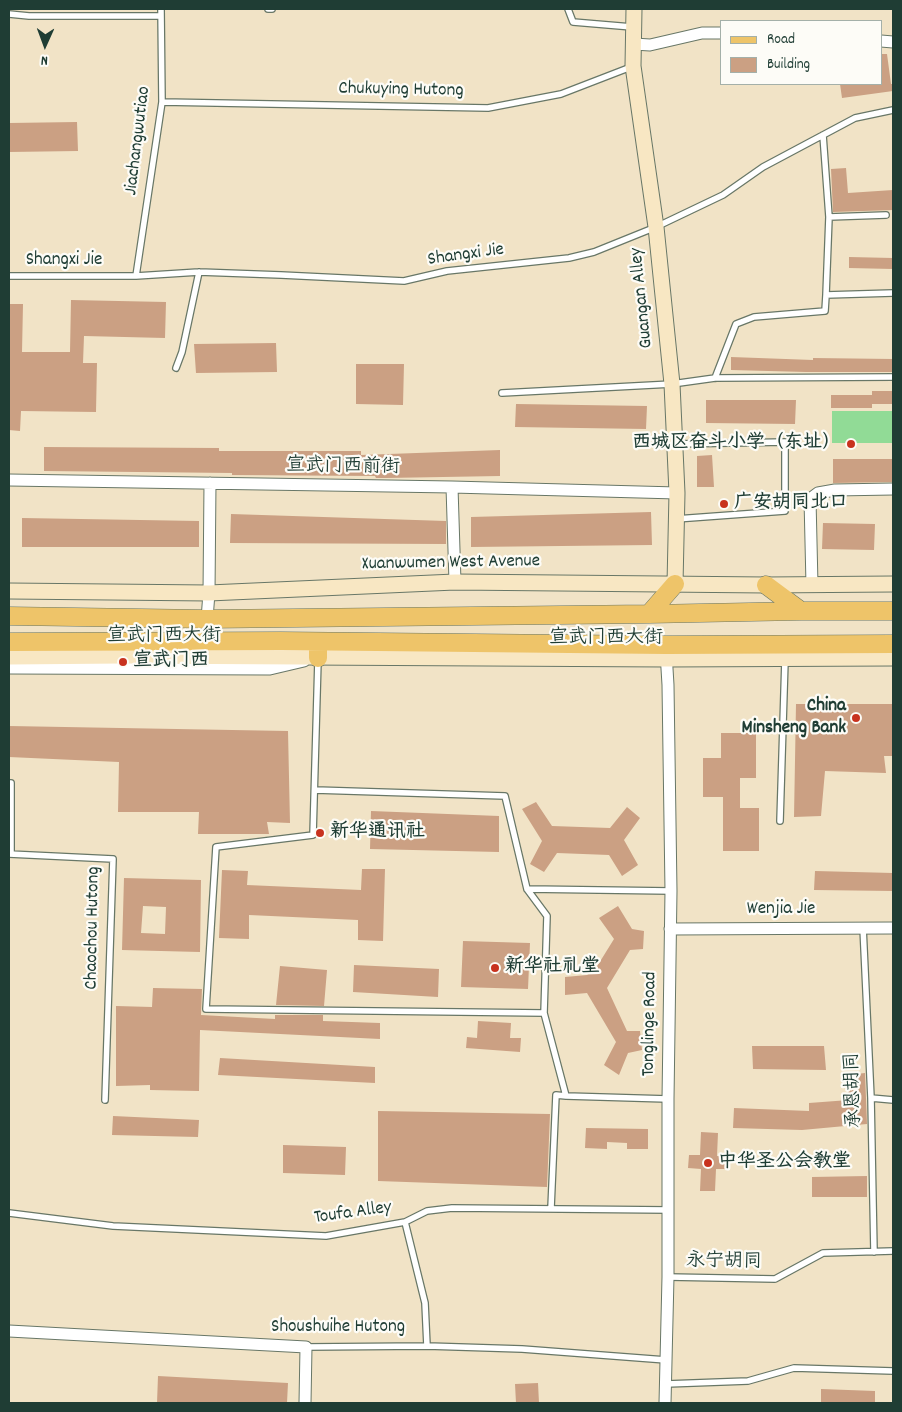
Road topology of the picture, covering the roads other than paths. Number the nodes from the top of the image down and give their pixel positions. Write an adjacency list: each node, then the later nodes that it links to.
1 (29, 9): 7 (lane)
2 (161, 9): 8 (lane, Jiachangwutiao)
3 (568, 9): 9 (lane)
4 (634, 9): 9 (street, Guangan Alley)
5 (95, 12): 7 (lane); 8 (lane)
6 (9, 14): 7 (lane)
7 (29, 16)
8 (161, 16): 13 (lane, Jiachangwutiao)
9 (634, 27): 11 (street, Guangan Alley)
10 (720, 33): 11 (street)
11 (634, 44): 12 (street, Guangan Alley)
12 (634, 66): 13 (lane, Chukuying Hutong); 18 (street, Guangan Alley)
13 (162, 102): 21 (lane, Jiachangwutiao)
14 (893, 110): 15 (lane, Shangxi Jie)
15 (823, 135): 17 (lane); 18 (lane, Shangxi Jie)
16 (886, 215): 17 (lane)
17 (829, 217): 23 (lane)
18 (656, 227): 19 (lane, Shangxi Jie); 27 (street, Guangan Alley)
19 (199, 272): 21 (lane, Shangxi Jie); 24 (lane)
20 (9, 276): 21 (lane, Shangxi Jie)
21 (136, 276)
22 (893, 293): 23 (lane)
23 (826, 295): 26 (lane)
24 (176, 368)
25 (893, 377): 26 (lane)
26 (715, 378): 27 (lane)
27 (672, 384): 28 (lane); 29 (street, Guangan Alley)
28 (502, 393)
29 (675, 444): 34 (street, Guangan Alley); 35 (lane)
30 (9, 480): 31 (street, 宣武门西前街)
31 (210, 483): 32 (street, 宣武门西前街); 42 (street)
32 (452, 487): 34 (street, 宣武门西前街); 36 (street)
33 (893, 489): 40 (street)
34 (677, 493): 35 (street, Guangan Alley)
35 (676, 519): 37 (street, Guangan Alley)
36 (455, 582): 37 (street, Xuanwumen West Avenue); 42 (street, Xuanwumen West Avenue)
37 (676, 584): 39 (street, Xuanwumen West Avenue); 45 (main road)
38 (893, 584): 40 (street, Xuanwumen West Avenue)
39 (766, 585): 40 (street, Xuanwumen West Avenue); 43 (main road)
40 (812, 585)
41 (9, 591): 42 (street, Xuanwumen West Avenue)
42 (210, 593): 47 (street)
43 (801, 611): 44 (main road); 45 (main road)
44 (893, 611)
45 (649, 614): 47 (main road)
46 (9, 616): 47 (main road)
47 (207, 619)
48 (9, 642): 50 (main road)
49 (893, 644): 51 (main road)
50 (318, 650): 51 (main road); 52 (street, 宣武门西大街); 55 (street, 宣武门西大街); 57 (lane)
51 (666, 652): 53 (street, 宣武门西大街); 61 (street, Tonglinge Road)
52 (9, 656)
53 (785, 658): 54 (street, 宣武门西大街); 58 (lane)
54 (893, 658)
55 (9, 668)
56 (9, 783): 59 (lane)
57 (315, 790): 60 (lane); 65 (lane)
58 (780, 820)
59 (10, 854): 69 (lane, Chaochou Hutong)
60 (527, 889): 61 (lane); 65 (lane)
61 (671, 891): 64 (street, Tonglinge Road)
62 (863, 927): 63 (street, Wenjia Jie); 64 (street, Wenjia Jie); 67 (lane, 承恩胡同)
63 (893, 928)
64 (670, 929): 68 (street, Tonglinge Road)
65 (544, 1013): 66 (lane)
66 (566, 1096): 68 (lane); 71 (lane)
67 (871, 1098): 70 (lane); 76 (lane, 承恩胡同)
68 (668, 1099): 72 (street, Tonglinge Road)
69 (105, 1100)
70 (893, 1100)
71 (551, 1208): 72 (lane, Toufa Alley); 74 (lane, Toufa Alley)
72 (668, 1210): 77 (street, Tonglinge Road)
73 (9, 1213): 74 (lane, Toufa Alley)
74 (405, 1222): 79 (lane)
75 (893, 1251): 76 (lane, 永宁胡同)
76 (874, 1252): 77 (lane, 永宁胡同)
77 (668, 1278): 81 (street, Tonglinge Road)
78 (9, 1331): 80 (street, Shoushuihe Hutong)
79 (427, 1346): 80 (lane, Shoushuihe Hutong); 81 (lane, Shoushuihe Hutong)
80 (306, 1347): 84 (street)
81 (666, 1360): 83 (street, Tonglinge Road)
82 (893, 1371): 83 (lane)
83 (666, 1384): 85 (street, Tonglinge Road)
84 (305, 1403)
85 (665, 1403)

